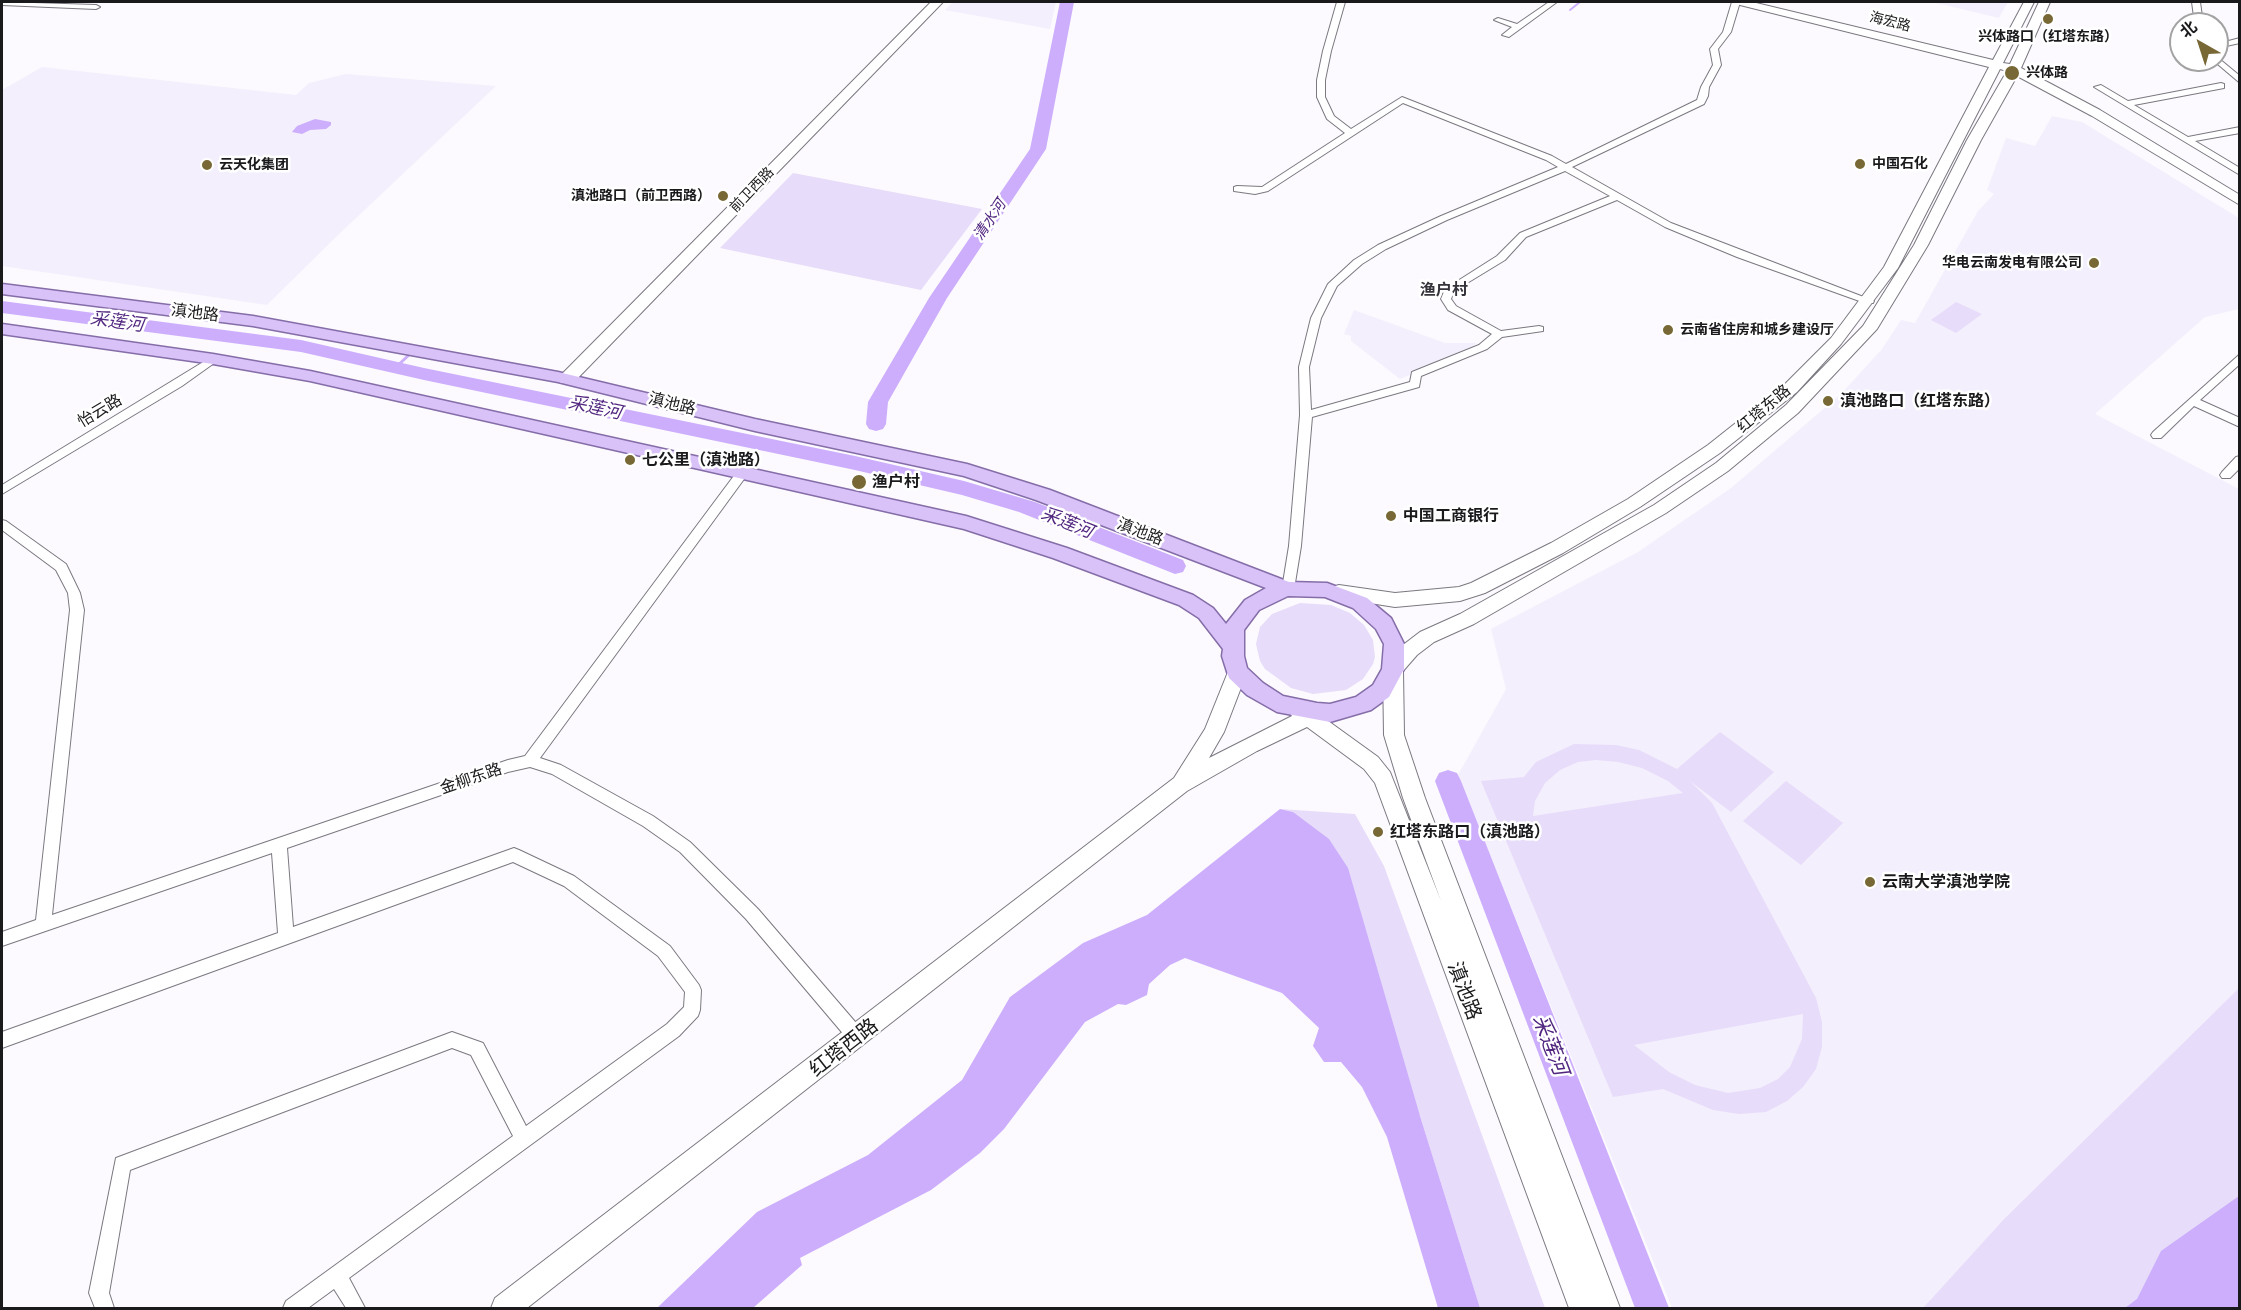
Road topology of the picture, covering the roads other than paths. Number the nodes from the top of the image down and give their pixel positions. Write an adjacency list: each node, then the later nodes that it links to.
1 (929, 2): 22 (main road, 前卫西路)
2 (937, 2): 22 (main road, 前卫西路)
3 (1341, 2): 20 (street)
4 (1553, 2): 11 (street)
5 (1738, 2): 13 (main road, 海宏路); 23 (street)
6 (2029, 2): 13 (main road, 红塔东路)
7 (2045, 2): 13 (main road, 红塔东路)
8 (2, 3): 9 (street)
9 (96, 7)
10 (1498, 20): 11 (street)
11 (1518, 27): 12 (street)
12 (1506, 36)
13 (2008, 69): 27 (main road); 28 (main road); 30 (main road, 红塔东路); 49 (main road, 红塔东路)
14 (2229, 70): 15 (street)
15 (2240, 81)
16 (2221, 86): 18 (street)
17 (2098, 87): 18 (street)
18 (2126, 104): 21 (street)
19 (2240, 130): 21 (street)
20 (1351, 134): 23 (street); 25 (street)
21 (2186, 140): 24 (street)
22 (776, 161): 36 (main road, 前卫西路)
23 (1566, 167): 26 (street); 38 (street)
24 (2240, 172)
25 (1237, 189)
26 (1616, 197): 30 (street); 33 (street)
27 (2240, 201)
28 (2240, 207)
29 (2, 289): 36 (main road, 滇池路)
30 (1869, 301): 47 (main road, 红塔东路)
31 (2, 329): 35 (main road)
32 (1539, 329): 33 (street)
33 (1499, 334): 38 (street)
34 (2240, 357): 37 (street)
35 (213, 359): 42 (main road); 44 (street, 怡云路)
36 (562, 378): 46 (main road, 滇池路)
37 (2192, 401): 39 (street); 40 (street)
38 (1306, 415): 46 (street)
39 (2240, 423)
40 (2157, 435)
41 (2240, 460): 43 (street)
42 (743, 472): 48 (main road); 54 (street)
43 (2226, 475)
44 (2, 490)
45 (2, 524): 57 (street)
46 (1288, 589): 47 (main road); 48 (main road)
47 (1327, 590): 49 (main road)
48 (1233, 647): 50 (main road)
49 (1393, 669): 51 (main road); 69 (main road, 滇池路)
50 (1237, 672): 51 (main road); 55 (main road)
51 (1308, 713): 52 (main road); 53 (main road, 滇池路)
52 (1273, 736): 53 (main road); 55 (main road)
53 (1342, 742): 68 (main road, 滇池路)
54 (530, 761): 56 (street, 金柳东路); 60 (street)
55 (1180, 785): 60 (main road, 红塔西路)
56 (279, 844): 57 (street, 金柳东路); 58 (street)
57 (43, 925): 59 (street, 金柳东路)
58 (286, 937): 61 (street); 62 (street)
59 (2, 939)
60 (857, 1037): 67 (main road, 红塔西路)
61 (2, 1040)
62 (524, 1140): 63 (street); 64 (street)
63 (337, 1276): 65 (street); 66 (street)
64 (104, 1308)
65 (293, 1308)
66 (356, 1308)
67 (505, 1308)
68 (1583, 1308)
69 (1606, 1308)

